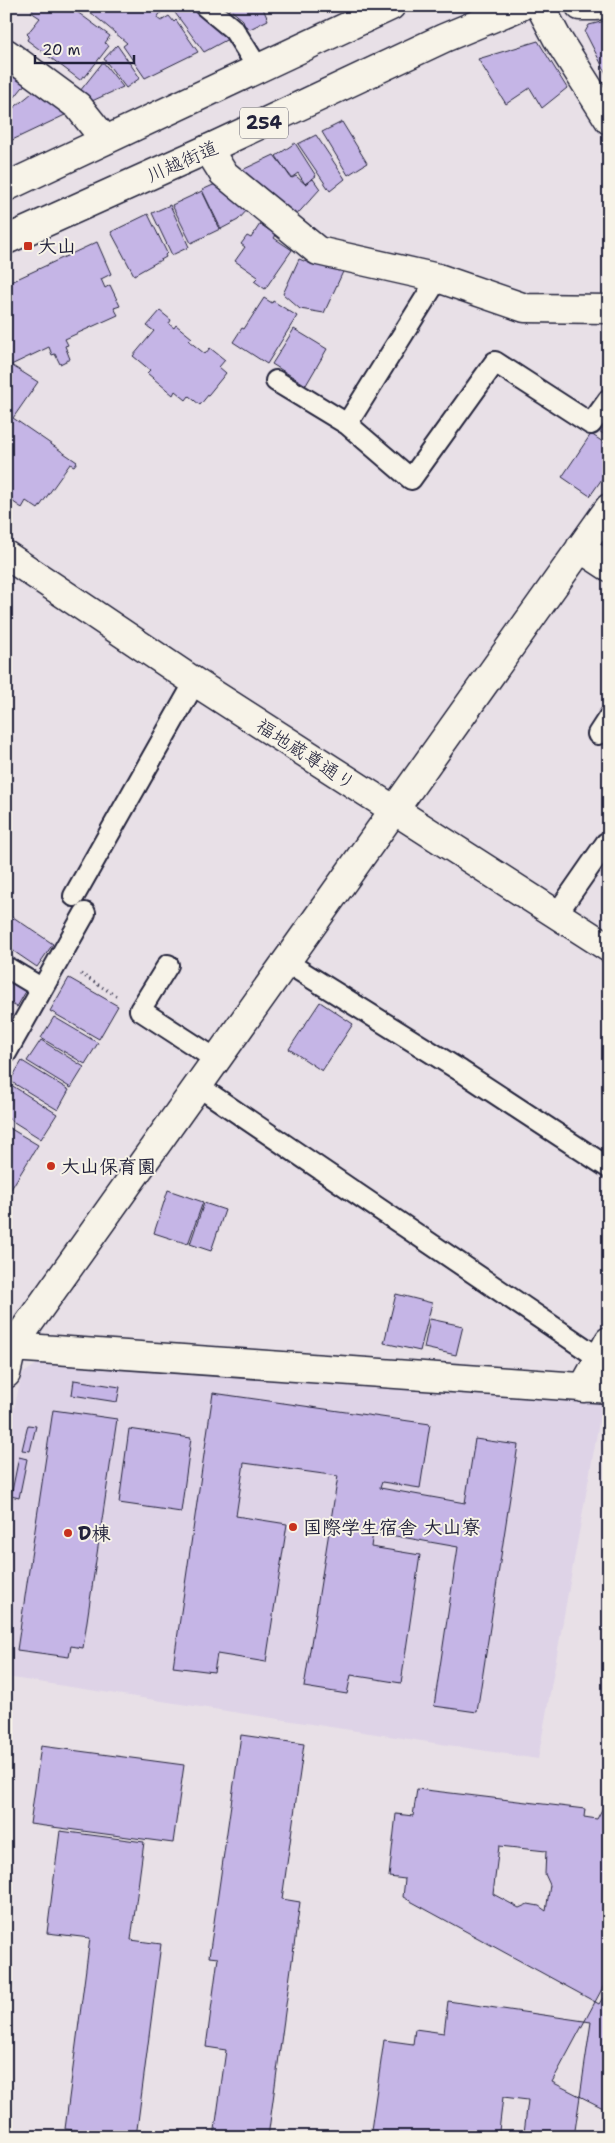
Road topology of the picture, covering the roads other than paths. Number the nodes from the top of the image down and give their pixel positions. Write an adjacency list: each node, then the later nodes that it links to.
1 (205, 6): 8 (lane)
2 (391, 6): 8 (main road, 254)
3 (521, 6): 11 (main road, 川越街道 / 254)
4 (540, 6): 9 (main road)
5 (580, 6): 6 (main road)
6 (596, 6)
7 (6, 53): 10 (main road)
8 (258, 68): 10 (main road, 254)
9 (609, 120)
10 (104, 140): 12 (main road, 254)
11 (208, 149): 13 (main road, 川越街道 / 254); 14 (main road)
12 (6, 188)
13 (6, 240)
14 (438, 278): 15 (main road); 18 (lane)
15 (609, 309)
16 (276, 381): 18 (lane)
17 (609, 400): 18 (lane)
18 (347, 424)
19 (609, 508): 20 (main road)
20 (580, 548): 22 (main road); 26 (main road)
21 (6, 555): 23 (main road, 福地蔵尊通り)
22 (609, 567)
23 (195, 682): 26 (main road, 福地蔵尊通り); 28 (lane)
24 (609, 717): 25 (lane)
25 (598, 734)
26 (394, 811): 30 (main road, 福地蔵尊通り); 32 (main road)
27 (609, 845): 30 (lane)
28 (74, 896)
29 (85, 913): 35 (lane)
30 (556, 914): 31 (main road, 福地蔵尊通り)
31 (609, 948)
32 (286, 962): 37 (main road); 39 (lane)
33 (168, 965): 37 (lane)
34 (6, 967): 35 (lane)
35 (41, 988): 36 (lane)
36 (6, 1053)
37 (217, 1060): 38 (main road)
38 (198, 1086): 40 (main road); 41 (lane)
39 (609, 1168)
40 (9, 1346): 42 (main road); 43 (main road)
41 (604, 1350): 43 (main road)
42 (6, 1374)
43 (596, 1389)

